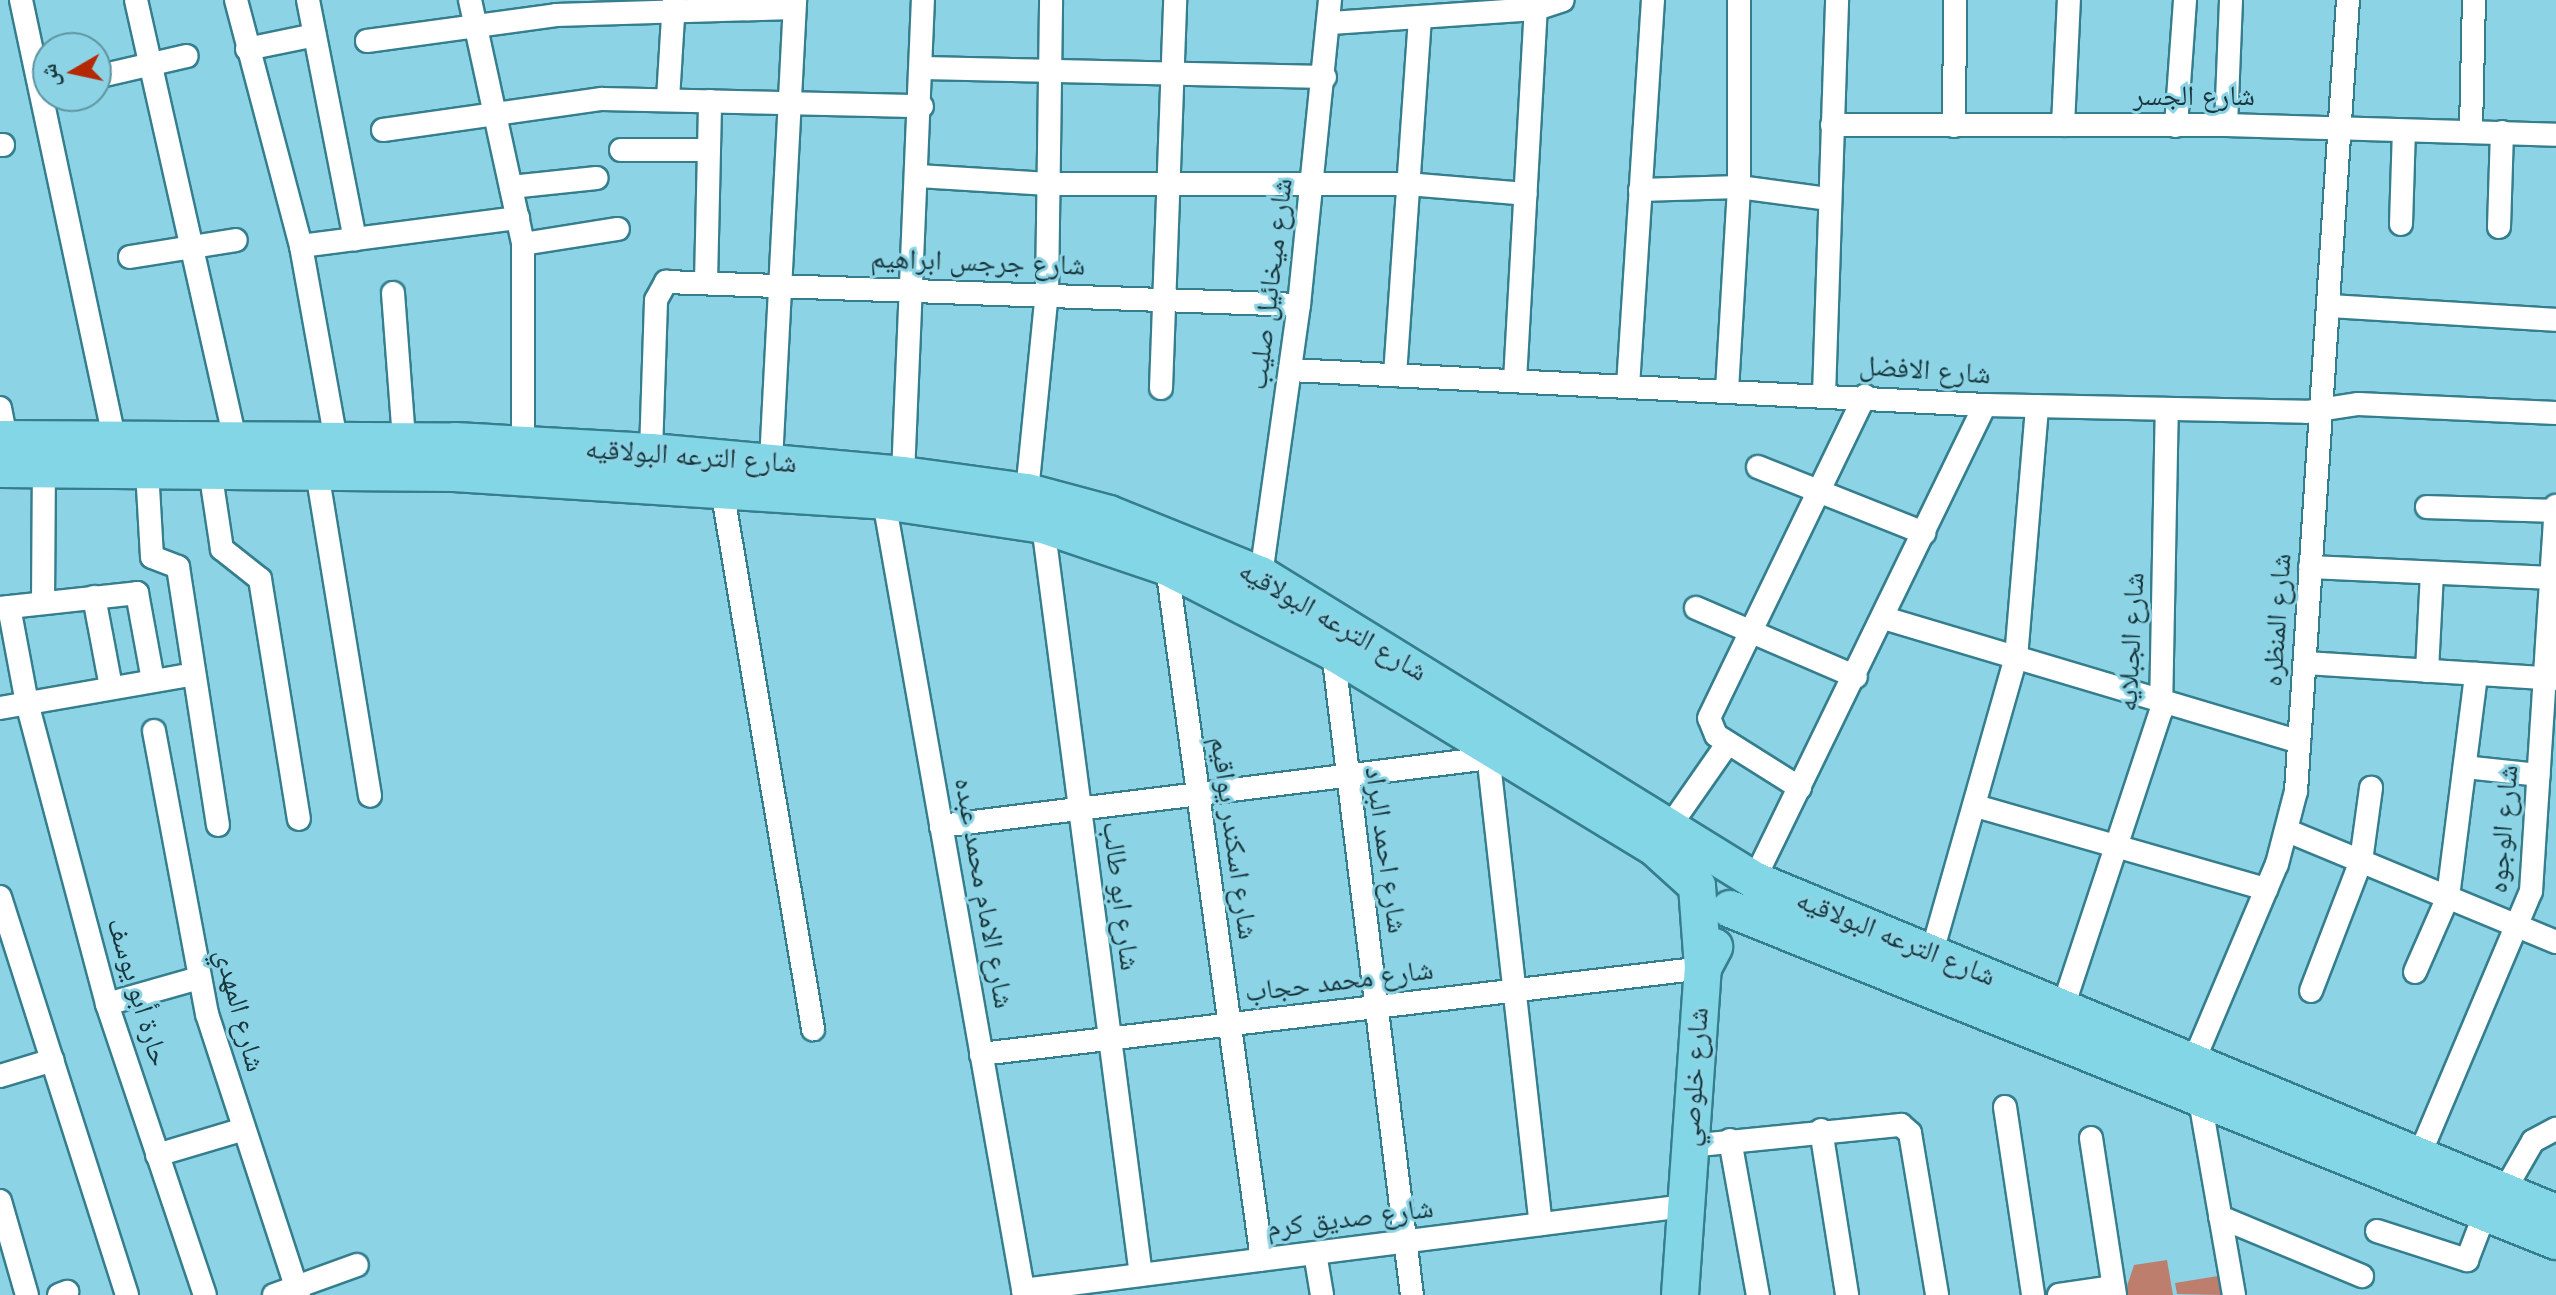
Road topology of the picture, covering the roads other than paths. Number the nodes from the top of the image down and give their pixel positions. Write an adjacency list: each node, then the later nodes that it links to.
1 (21, 0): 99 (street)
2 (136, 0): 31 (street)
3 (236, 0): 29 (street)
4 (308, 0): 27 (street)
5 (470, 0): 26 (street)
6 (923, 0): 32 (street, شارع الامام محمد عبده)
7 (1051, 0): 33 (street)
8 (1175, 0): 35 (street)
9 (1330, 0): 25 (street, شارع ميخائيل صليب)
10 (1563, 0): 23 (street)
11 (1653, 0): 63 (street)
12 (1739, 0): 62 (street)
13 (1837, 0): 42 (street)
14 (1955, 0): 45 (street)
15 (2069, 0): 43 (street)
16 (2185, 0): 46 (street)
17 (2231, 0): 44 (street)
18 (2348, 0): 47 (street, شارع المنظره)
19 (2474, 0): 49 (street)
20 (674, 4): 21 (street); 26 (street); 37 (street)
21 (795, 4): 39 (street)
22 (1443, 8): 23 (street); 24 (street)
23 (1536, 9): 64 (street)
24 (1420, 18): 25 (street); 60 (street)
25 (1331, 23): 36 (street, شارع ميخائيل صليب)
26 (475, 24): 28 (street); 41 (street)
27 (315, 35): 29 (street); 70 (street)
28 (367, 41)
29 (247, 49): 73 (street)
30 (187, 56): 31 (street)
31 (151, 64): 34 (street); 74 (street)
32 (923, 68): 33 (street); 40 (street, شارع الامام محمد عبده)
33 (1050, 70): 35 (street); 58 (street)
34 (112, 73)
35 (1173, 73): 36 (street); 59 (street)
36 (1325, 77): 57 (street, شارع ميخائيل صليب)
37 (668, 99): 38 (street); 41 (street)
38 (710, 101): 39 (street); 54 (street)
39 (790, 102): 40 (street); 77 (street)
40 (922, 106): 55 (street, شارع الامام محمد عبده)
41 (494, 115): 48 (street); 61 (street)
42 (1832, 125): 45 (street, شارع الجسر); 65 (street)
43 (2063, 125): 45 (street, شارع الجسر); 46 (street, شارع الجسر)
44 (2226, 125): 46 (street, شارع الجسر); 47 (street, شارع الجسر)
45 (1954, 126)
46 (2176, 126)
47 (2339, 128): 50 (street, شارع الجسر); 83 (street, شارع المنظره)
48 (383, 130)
49 (2471, 130): 50 (street, شارع الجسر); 51 (street, شارع الجسر)
50 (2404, 131): 67 (street)
51 (2502, 132): 52 (street, شارع الجسر); 68 (street)
52 (2556, 135)
53 (621, 150): 54 (street)
54 (709, 150): 76 (street)
55 (918, 176): 58 (street); 78 (street, شارع الامام محمد عبده)
56 (597, 178): 61 (street)
57 (1313, 183): 59 (street); 60 (street); 82 (street, شارع ميخائيل صليب)
58 (1049, 184): 59 (street); 80 (street)
59 (1169, 184): 81 (street)
60 (1408, 184): 64 (street); 86 (street)
61 (511, 187): 66 (street)
62 (1739, 187): 63 (street); 65 (street); 90 (street)
63 (1640, 190): 88 (street)
64 (1526, 194): 87 (street)
65 (1829, 199): 91 (street)
66 (518, 218): 70 (street); 72 (street)
67 (2401, 224)
68 (2499, 227)
69 (618, 229): 72 (street)
70 (355, 239): 73 (street)
71 (236, 240): 74 (street)
72 (523, 244): 103 (street)
73 (301, 246): 101 (street)
74 (190, 247): 75 (street); 100 (street)
75 (130, 257)
76 (706, 282): 77 (street, شارع جرجس ابراهيم); 104 (street, شارع جرجس ابراهيم)
77 (781, 285): 78 (street, شارع جرجس ابراهيم); 106 (street)
78 (914, 290): 80 (street, شارع جرجس ابراهيم); 112 (street, شارع الامام محمد عبده)
79 (393, 293): 102 (street)
80 (1047, 293): 81 (street, شارع جرجس ابراهيم); 115 (street)
81 (1165, 299): 82 (street, شارع جرجس ابراهيم); 89 (street)
82 (1299, 305): 85 (street, شارع ميخائيل صليب)
83 (2329, 306): 84 (street); 96 (street, شارع المنظره)
84 (2556, 320)
85 (1290, 370): 86 (street, شارع الافضل); 123 (street, شارع ميخائيل صليب)
86 (1395, 375): 87 (street, شارع الافضل)
87 (1515, 381): 88 (street, شارع الافضل)
88 (1628, 386): 90 (street, شارع الافضل)
89 (1161, 388)
90 (1727, 390): 91 (street, شارع الافضل)
91 (1824, 395): 92 (street, شارع الافضل)
92 (1865, 396): 93 (street, شارع الافضل); 114 (street)
93 (1985, 405): 94 (street, شارع الافضل); 119 (street)
94 (2037, 406): 95 (street, شارع الافضل); 133 (street)
95 (2167, 409): 96 (street, شارع الافضل); 142 (street, شارع الجبلايه)
96 (2323, 409): 97 (street, شارع الافضل); 121 (street, شارع المنظره)
97 (2556, 413)
98 (2, 439): 99 (main road, شارع الترعه البولاقيه); 108 (main road, شارع الترعه البولاقيه)
99 (114, 439): 100 (main road, شارع الترعه البولاقيه)
100 (235, 440): 101 (main road, شارع الترعه البولاقيه)
101 (336, 440): 102 (main road, شارع الترعه البولاقيه)
102 (404, 440): 105 (main road, شارع الترعه البولاقيه)
103 (523, 444): 104 (main road, شارع الترعه البولاقيه); 105 (main road, شارع الترعه البولاقيه)
104 (651, 452): 106 (main road, شارع الترعه البولاقيه)
105 (454, 457): 111 (main road, شارع الترعه البولاقيه); 113 (main road, شارع الترعه البولاقيه)
106 (771, 461): 112 (main road, شارع الترعه البولاقيه)
107 (1758, 467): 114 (street)
108 (44, 469): 109 (main road, شارع الترعه البولاقيه); 126 (street)
109 (147, 470): 110 (main road, شارع الترعه البولاقيه); 136 (street)
110 (210, 470): 111 (main road, شارع الترعه البولاقيه); 158 (street)
111 (317, 472): 155 (street)
112 (894, 488): 113 (main road, شارع الترعه البولاقيه); 115 (main road, شارع الترعه البولاقيه); 118 (main road, شارع الترعه البولاقيه); 160 (street, شارع الامام محمد عبده)
113 (722, 489): 182 (street)
114 (1818, 491): 119 (street); 131 (street)
115 (1027, 492): 123 (main road, شارع الترعه البولاقيه)
116 (2427, 507): 117 (street)
117 (2556, 508): 124 (street, شارع الوجوه)
118 (1043, 525): 120 (main road, شارع الترعه البولاقيه); 157 (street, شارع ابو طالب)
119 (1924, 533): 130 (street)
120 (1167, 567): 132 (main road, شارع الترعه البولاقيه); 154 (street, شارع اسكندر يواقيم)
121 (2310, 567): 122 (street); 134 (street, شارع المنظره)
122 (2432, 573): 124 (street); 135 (street)
123 (1261, 575): 146 (main road, شارع الترعه البولاقيه)
124 (2552, 578): 128 (street, شارع الوجوه)
125 (94, 597): 126 (street); 140 (street); 141 (street)
126 (43, 603): 127 (street)
127 (4, 607): 143 (street, حارة أبو يوسف)
128 (2553, 607): 139 (street, شارع الوجوه)
129 (1696, 608): 131 (street)
130 (1884, 618): 133 (street); 138 (street)
131 (1750, 632): 138 (street); 148 (street)
132 (1333, 652): 146 (main road, شارع الترعه البولاقيه); 151 (street, شارع احمد البراد)
133 (2016, 658): 142 (street); 156 (street)
134 (2305, 663): 135 (street); 147 (street, شارع المنظره)
135 (2427, 671): 137 (street)
136 (194, 674): 140 (street); 159 (street)
137 (2476, 674): 139 (street); 149 (street)
138 (1856, 677): 152 (street)
139 (2551, 678): 150 (street, شارع الوجوه)
140 (153, 680): 141 (street)
141 (111, 687): 143 (street)
142 (2163, 701): 147 (street); 163 (street, شارع الجبلايه)
143 (27, 703): 144 (street); 178 (street, حارة أبو يوسف)
144 (0, 708)
145 (154, 731): 175 (street, شارع المهدي)
146 (1480, 733): 151 (street); 161 (main road, شارع الترعه البولاقيه); 173 (main road, شارع الترعه البولاقيه); 176 (street)
147 (2299, 742): 162 (street, شارع المنظره)
148 (1728, 743): 152 (street); 161 (street)
149 (2465, 767): 150 (street); 168 (street)
150 (2539, 775): 170 (street, شارع الوجوه)
151 (1344, 776): 154 (street); 179 (street, شارع احمد البراد)
152 (1800, 788): 165 (street)
153 (2371, 788): 164 (street)
154 (1198, 794): 157 (street); 181 (street, شارع اسكندر يواقيم)
155 (370, 796)
156 (1976, 806): 163 (street); 172 (street)
157 (1080, 809): 160 (street); 183 (street, شارع ابو طالب)
158 (299, 819)
159 (218, 825)
160 (941, 826): 184 (street, شارع الامام محمد عبده)
161 (1670, 826): 165 (main road, شارع الترعه البولاقيه)
162 (2288, 831): 164 (street); 166 (street, شارع المنظره)
163 (2115, 846): 166 (street); 180 (street, شارع الجبلايه)
164 (2361, 861): 168 (street); 177 (street)
165 (1743, 873): 169 (main road, شارع خلوصي); 172 (main road, شارع الترعه البولاقيه)
166 (2266, 889): 187 (street, شارع المنظره)
167 (0, 897): 185 (street)
168 (2448, 897): 170 (street); 174 (street)
169 (1730, 909): 173 (main road, شارع خلوصي); 187 (main road, شارع الترعه البولاقيه)
170 (2519, 926): 171 (street); 196 (street, شارع الوجوه)
171 (2556, 942)
172 (1932, 952): 180 (main road, شارع الترعه البولاقيه)
173 (1703, 968): 176 (street, شارع محمد حجاب); 194 (main road, شارع خلوصي)
174 (2415, 972)
175 (199, 978): 178 (street); 190 (street, شارع المهدي)
176 (1515, 990): 179 (street, شارع محمد حجاب); 202 (street)
177 (2311, 991)
178 (107, 1004): 195 (street, حارة أبو يوسف)
179 (1378, 1007): 181 (street, شارع محمد حجاب); 205 (street, شارع احمد البراد)
180 (2063, 1007): 187 (main road, شارع الترعه البولاقيه)
181 (1230, 1024): 183 (street, شارع محمد حجاب); 207 (street, شارع اسكندر يواقيم)
182 (813, 1029)
183 (1110, 1039): 184 (street, شارع محمد حجاب); 210 (street, شارع ابو طالب)
184 (981, 1054): 213 (street, شارع الامام محمد عبده)
185 (53, 1060): 186 (street); 215 (street)
186 (0, 1076)
187 (2195, 1077): 196 (main road, شارع الترعه البولاقيه); 201 (street)
188 (2005, 1107): 224 (street)
189 (2556, 1129): 198 (street)
190 (241, 1130): 195 (street); 211 (street, شارع المهدي)
191 (1821, 1130): 193 (street); 222 (street); 223 (street)
192 (2091, 1138): 212 (street)
193 (1730, 1140): 194 (street); 221 (street)
194 (1689, 1146): 199 (main road, شارع خلوصي)
195 (157, 1155): 216 (street, حارة أبو يوسف)
196 (2413, 1170): 198 (main road, شارع الترعه البولاقيه)
197 (0, 1201): 214 (street)
198 (2494, 1203): 200 (main road, شارع الترعه البولاقيه); 203 (street); 204 (main road, شارع الترعه البولاقيه)
199 (1684, 1206): 202 (street, شارع صديق كرم); 220 (main road, شارع خلوصي)
200 (2556, 1213)
201 (2220, 1217): 209 (street); 226 (street)
202 (1541, 1224): 205 (street, شارع صديق كرم)
203 (2377, 1231)
204 (2556, 1241)
205 (1406, 1242): 206 (street, شارع صديق كرم); 219 (street, شارع احمد البراد)
206 (1315, 1253): 207 (street, شارع صديق كرم); 218 (street)
207 (1262, 1260): 210 (street, شارع صديق كرم)
208 (357, 1265): 211 (street)
209 (2362, 1276)
210 (1154, 1281): 213 (street, شارع صديق كرم)
211 (298, 1291): 217 (street)
212 (2114, 1291): 225 (street)
213 (1023, 1292)
214 (27, 1295)
215 (127, 1295)
216 (205, 1295)
217 (274, 1295)
218 (1322, 1295)
219 (1412, 1295)
220 (1680, 1295)
221 (1758, 1295)
222 (1847, 1295)
223 (1937, 1295)
224 (2033, 1295)
225 (2059, 1295)
226 (2234, 1295)

